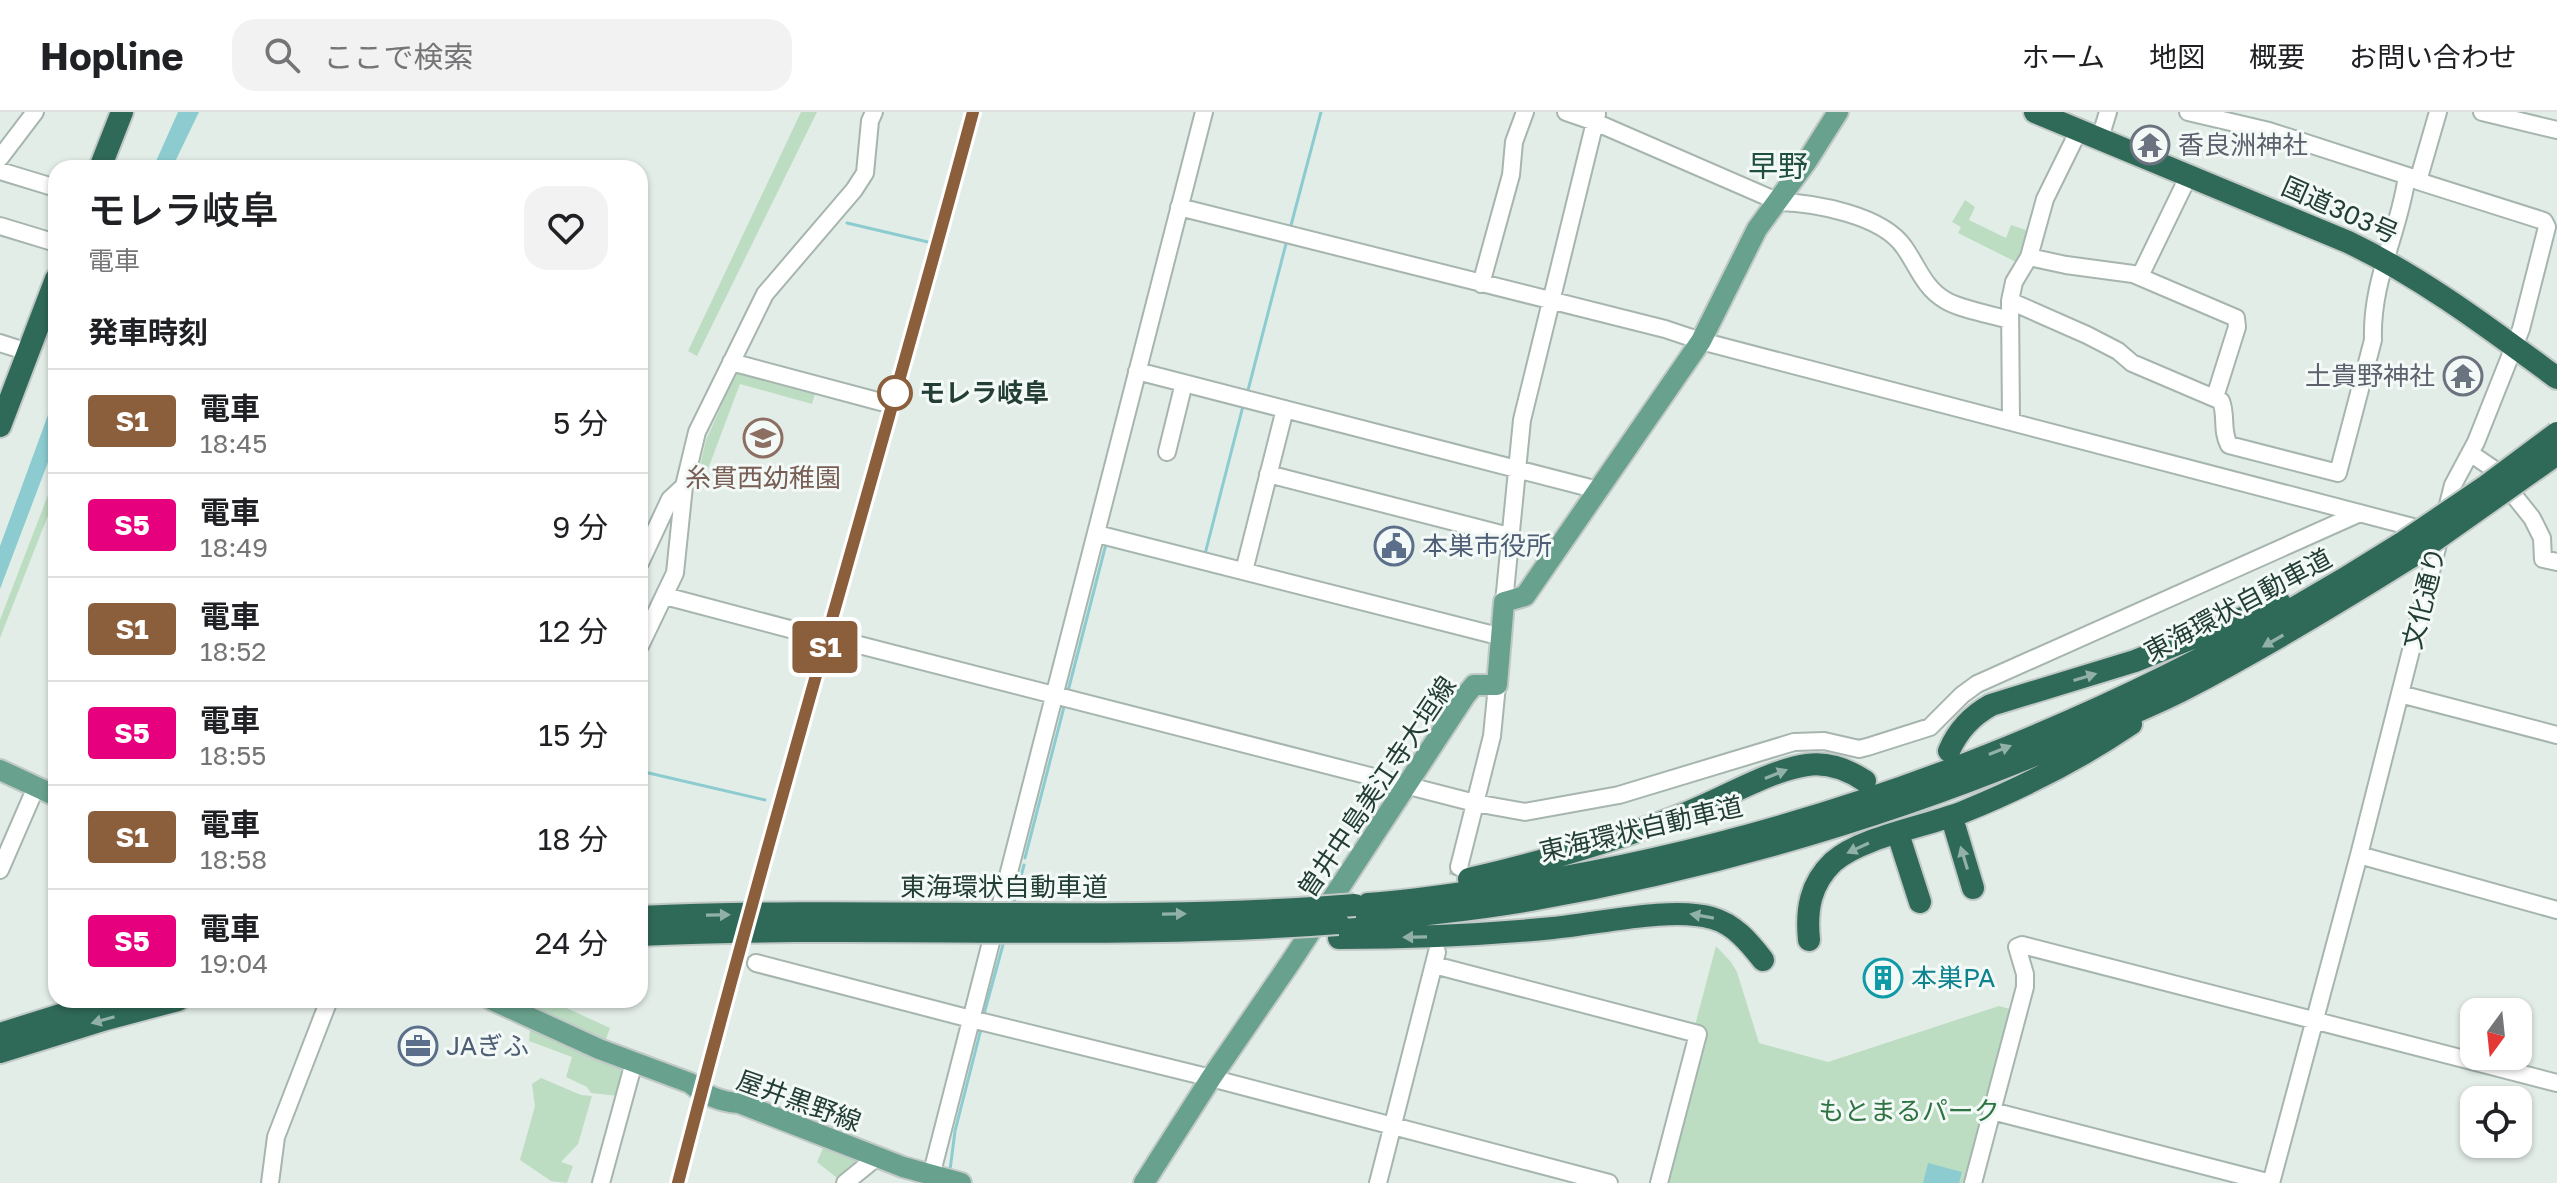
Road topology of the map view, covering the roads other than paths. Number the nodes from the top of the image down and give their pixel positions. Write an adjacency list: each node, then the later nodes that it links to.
1 (35, 112): 16 (street)
2 (122, 112): 17 (highway)
3 (874, 112): 38 (street)
4 (1204, 112): 22 (street)
5 (1525, 112): 29 (street)
6 (1566, 112): 13 (street)
7 (1838, 112): 21 (main road)
8 (2035, 112): 15 (highway, 国道303号)
9 (2108, 112): 15 (street)
10 (2188, 112): 27 (street)
11 (2438, 112): 24 (street, 文化通り)
12 (2482, 112): 14 (street)
13 (1597, 117): 21 (street); 31 (street)
14 (2557, 130)
15 (2090, 134): 19 (highway, 国道303号); 26 (street)
16 (0, 158)
17 (103, 160)
18 (0, 171): 20 (street)
19 (2189, 175): 27 (highway, 国道303号); 28 (street)
20 (48, 186)
21 (1779, 202): 33 (street); 34 (main road)
22 (1179, 207): 29 (street); 39 (street)
23 (0, 226): 25 (street)
24 (2552, 228): 36 (street, 文化通り)
25 (48, 241)
26 (2029, 257): 28 (street); 32 (street)
27 (2384, 259): 36 (highway, 国道303号); 42 (street)
28 (2140, 276): 42 (street)
29 (1481, 284): 31 (street)
30 (48, 300): 37 (highway)
31 (1549, 301): 34 (street); 51 (street)
32 (2010, 301): 33 (street); 42 (street)
33 (2010, 320): 45 (street)
34 (1701, 341): 45 (street); 54 (main road)
35 (0, 343): 37 (street)
36 (2513, 346): 40 (highway, 国道303号); 49 (street, 文化通り)
37 (28, 352): 46 (highway)
38 (731, 362): 43 (street); 53 (street)
39 (1137, 371): 41 (street); 56 (street)
40 (2557, 378)
41 (1184, 383): 44 (street); 48 (street)
42 (2215, 397)
43 (881, 402)
44 (1285, 409): 51 (street); 52 (street)
45 (2011, 422): 55 (street)
46 (0, 426)
47 (2557, 433): 60 (highway, 東海環状自動車道, bridge)
48 (1167, 452)
49 (2470, 453): 57 (street, 文化通り); 62 (street)
50 (2557, 454): 60 (highway, 東海環状自動車道, bridge)
51 (1516, 467): 54 (street); 58 (street)
52 (1268, 474): 58 (street); 63 (street)
53 (684, 486): 59 (street); 64 (street)
54 (1598, 490): 65 (main road)
55 (2360, 513): 57 (street); 79 (street)
56 (1097, 534): 63 (street); 70 (street)
57 (2440, 534): 71 (street, 文化通り)
58 (1509, 536): 65 (street)
59 (648, 546)
60 (2406, 550): 61 (highway, 東海環状自動車道); 69 (highway, 東海環状自動車道, one-way to 69)
61 (2371, 562): 73 (highway, one-way to 61); 87 (highway, 東海環状自動車道, one-way to 61)
62 (2557, 562)
63 (1244, 571): 67 (street)
64 (665, 596): 66 (street); 70 (street)
65 (1504, 602): 67 (main road, 曽井中島美江寺大垣線)
66 (648, 630)
67 (1502, 637): 68 (main road, 曽井中島美江寺大垣線)
68 (1497, 685): 76 (main road, 曽井中島美江寺大垣線); 79 (street)
69 (2178, 692): 90 (highway, 東海環状自動車道); 92 (highway, one-way to 92)
70 (1054, 694): 76 (street); 99 (street)
71 (2400, 694): 72 (street); 82 (street, 文化通り)
72 (2557, 735)
73 (1949, 751)
74 (0, 770): 77 (main road)
75 (1865, 781): 87 (highway, one-way to 75)
76 (1406, 785): 79 (street); 104 (main road, 曽井中島美江寺大垣線)
77 (36, 787): 78 (main road); 84 (street)
78 (48, 792)
79 (1475, 803): 83 (street)
80 (1955, 828): 85 (highway, one-way to 80)
81 (1900, 840): 86 (highway)
82 (2359, 855): 88 (street); 100 (street, 文化通り)
83 (1459, 867)
84 (0, 870)
85 (1973, 888)
86 (1920, 902)
87 (1355, 905): 89 (highway, 東海環状自動車道, one-way to 87, bridge)
88 (2557, 910)
89 (648, 917)
90 (1338, 930): 91 (highway, 東海環状自動車道, bridge); 93 (highway, one-way to 90)
91 (648, 935)
92 (1809, 940)
93 (1763, 960)
94 (756, 963): 99 (street)
95 (83, 1008): 101 (highway)
96 (148, 1008): 102 (highway, one-way to 102)
97 (326, 1008): 110 (street)
98 (509, 1008): 103 (main road, 屋井黒野線)
99 (971, 1019): 104 (street); 109 (street)
100 (2314, 1021): 105 (street); 106 (street); 119 (street, 文化通り)
101 (0, 1034)
102 (0, 1052)
103 (634, 1062): 108 (main road, 屋井黒野線); 111 (street)
104 (1211, 1078): 107 (street); 114 (main road, 曽井中島美江寺大垣線)
105 (2557, 1083)
106 (1992, 1111): 118 (street); 119 (street)
107 (1394, 1126): 115 (street); 116 (street); 117 (street)
108 (877, 1157): 109 (main road, 屋井黒野線); 112 (street)
109 (931, 1176): 113 (main road, 屋井黒野線)
110 (270, 1183)
111 (601, 1183)
112 (845, 1183)
113 (961, 1183)
114 (1144, 1183)
115 (1378, 1183)
116 (1609, 1183)
117 (1659, 1183)
118 (1973, 1183)
119 (2271, 1183)

